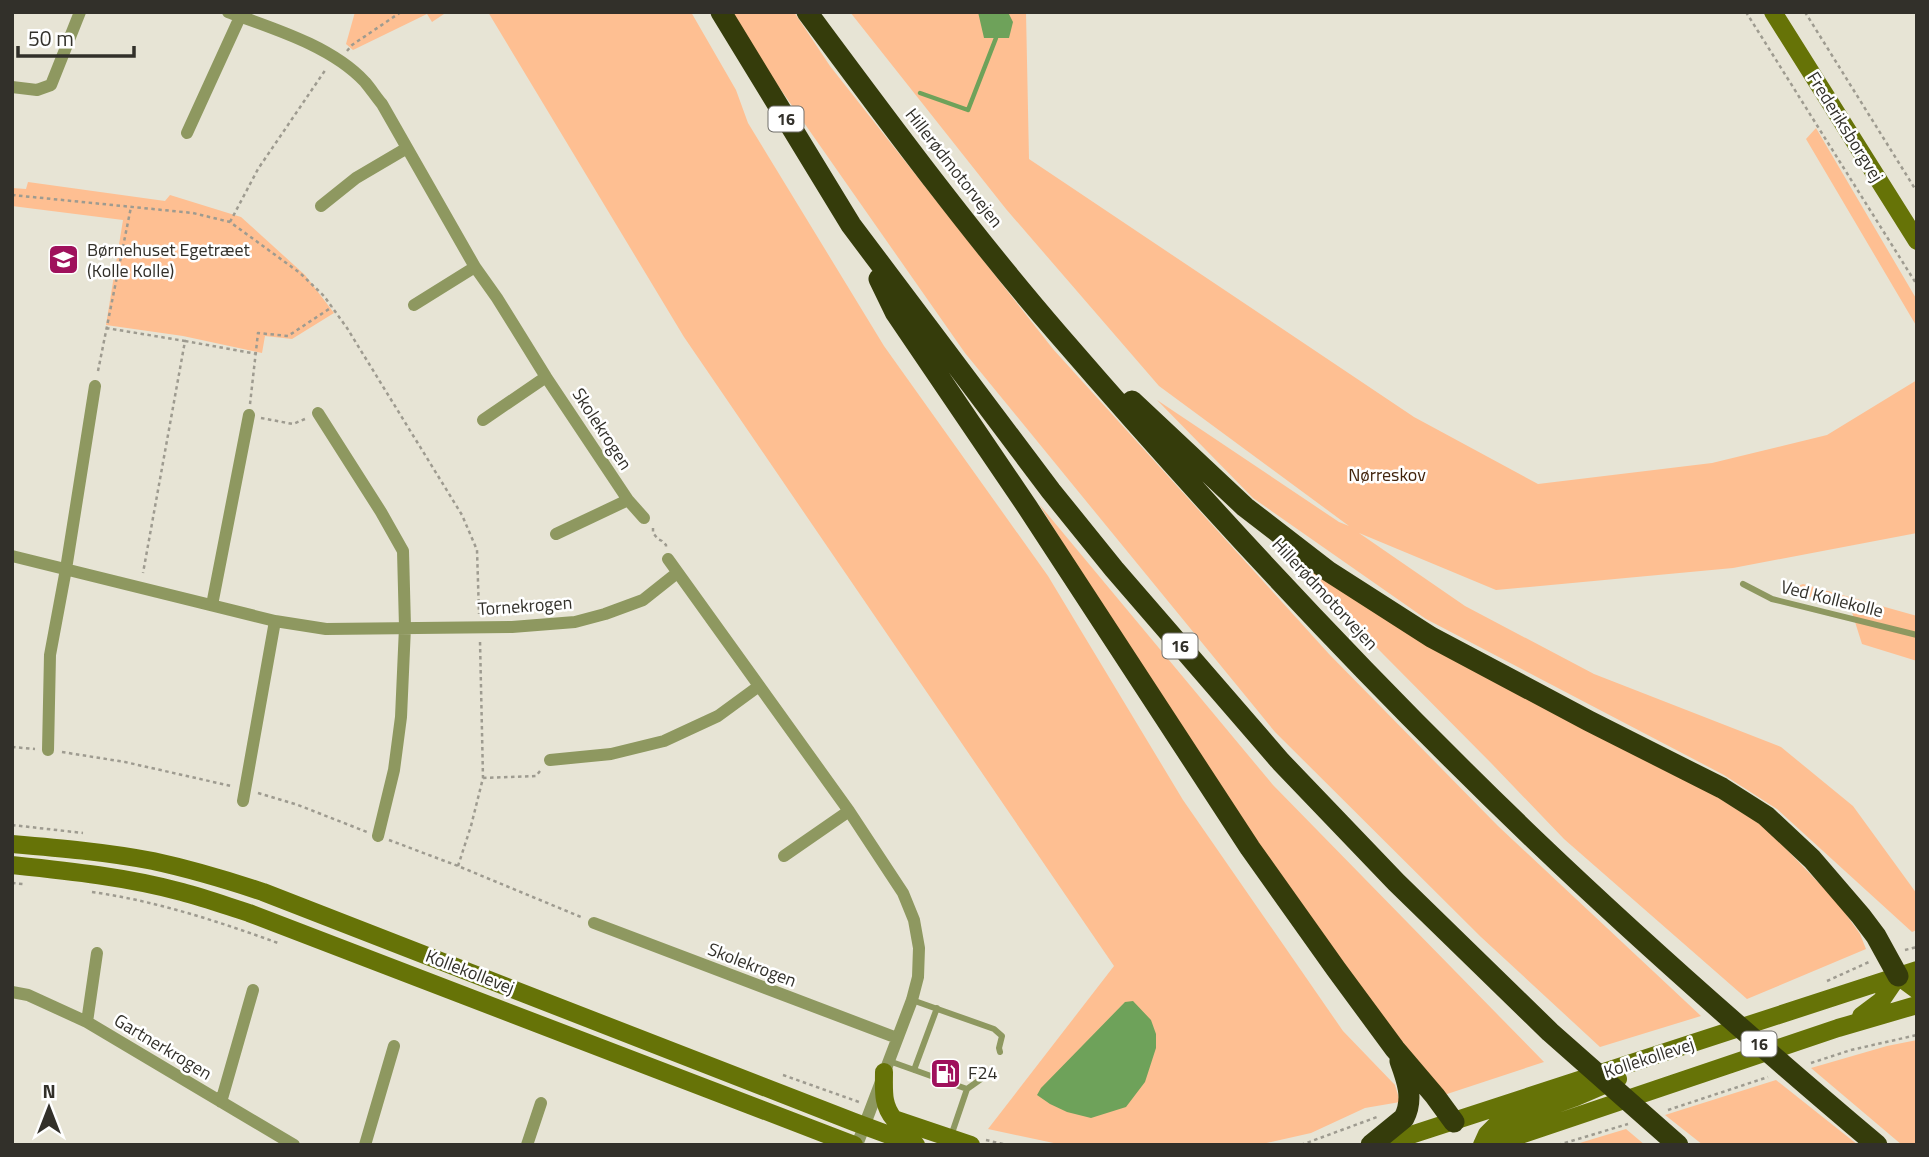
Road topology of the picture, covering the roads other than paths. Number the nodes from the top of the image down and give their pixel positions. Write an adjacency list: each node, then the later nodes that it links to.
1 (80, 12): 6 (street)
2 (721, 12): 10 (highway, 16)
3 (807, 12): 14 (highway, Hillerødmotorvejen / 16)
4 (1773, 12): 11 (street, Frederiksborgvej)
5 (234, 14): 7 (street, Skolekrogen); 8 (street, Skolekrogen)
6 (12, 87)
7 (187, 133)
8 (407, 148): 9 (street); 12 (street, Skolekrogen)
9 (321, 206)
10 (851, 225): 55 (highway); 78 (highway, 16)
11 (1917, 241)
12 (475, 267): 13 (street); 15 (street, Skolekrogen)
13 (414, 305)
14 (1055, 331): 43 (highway); 79 (highway, Hillerødmotorvejen / 16)
15 (546, 377): 19 (street); 20 (street, Skolekrogen)
16 (95, 386): 25 (street)
17 (318, 413): 30 (street)
18 (249, 415): 28 (street)
19 (483, 420)
20 (628, 500): 21 (street, Skolekrogen); 22 (street)
21 (644, 518)
22 (556, 534)
23 (12, 556): 25 (street, Tornekrogen)
24 (668, 559): 26 (street)
25 (66, 569): 28 (street, Tornekrogen); 33 (street)
26 (677, 573): 30 (street, Tornekrogen); 32 (street)
27 (1742, 584): 31 (lane, Ved Kollekolle)
28 (212, 605): 29 (street, Tornekrogen)
29 (275, 621): 30 (street, Tornekrogen); 35 (street)
30 (405, 627): 37 (street)
31 (1917, 635)
32 (759, 686): 34 (street); 36 (street)
33 (48, 750)
34 (550, 760)
35 (244, 795)
36 (849, 811): 39 (street); 47 (street)
37 (378, 836)
38 (12, 844): 66 (street, Kollekollevej)
39 (784, 856)
40 (12, 865): 71 (street, Kollekollevej)
41 (594, 923): 53 (street, Skolekrogen)
42 (97, 953): 50 (street, Gartnerkrogen)
43 (1908, 973): 45 (street); 51 (street); 52 (street, Kollekollevej)
44 (253, 990): 63 (street, Gartnerkrogen)
45 (1917, 990)
46 (12, 992): 50 (street, Gartnerkrogen)
47 (912, 1000): 49 (lane); 53 (street)
48 (1917, 1004): 51 (street, Kollekollevej)
49 (937, 1009): 56 (lane); 58 (lane)
50 (88, 1022): 63 (street, Gartnerkrogen)
51 (1838, 1028): 77 (street, Kollekollevej)
52 (1728, 1032): 65 (street, Kollekollevej); 76 (street)
53 (897, 1038): 57 (street)
54 (394, 1046): 69 (street)
55 (1395, 1049): 65 (highway); 74 (highway)
56 (1000, 1052)
57 (886, 1066): 58 (lane); 66 (street); 67 (street)
58 (914, 1069): 60 (lane)
59 (991, 1072): 62 (lane)
60 (931, 1076)
61 (953, 1084): 62 (lane)
62 (967, 1089): 67 (lane)
63 (220, 1102): 68 (street, Gartnerkrogen)
64 (541, 1103): 70 (street)
65 (1454, 1122): 75 (street, Kollekollevej); 76 (street)
66 (864, 1126): 71 (street); 72 (street, Kollekollevej)
67 (950, 1138): 73 (street)
68 (294, 1145)
69 (365, 1145)
70 (527, 1145)
71 (855, 1145)
72 (916, 1145)
73 (971, 1145)
74 (1371, 1145)
75 (1380, 1145)
76 (1480, 1145)
77 (1490, 1145)
78 (1678, 1145)
79 (1877, 1145)

